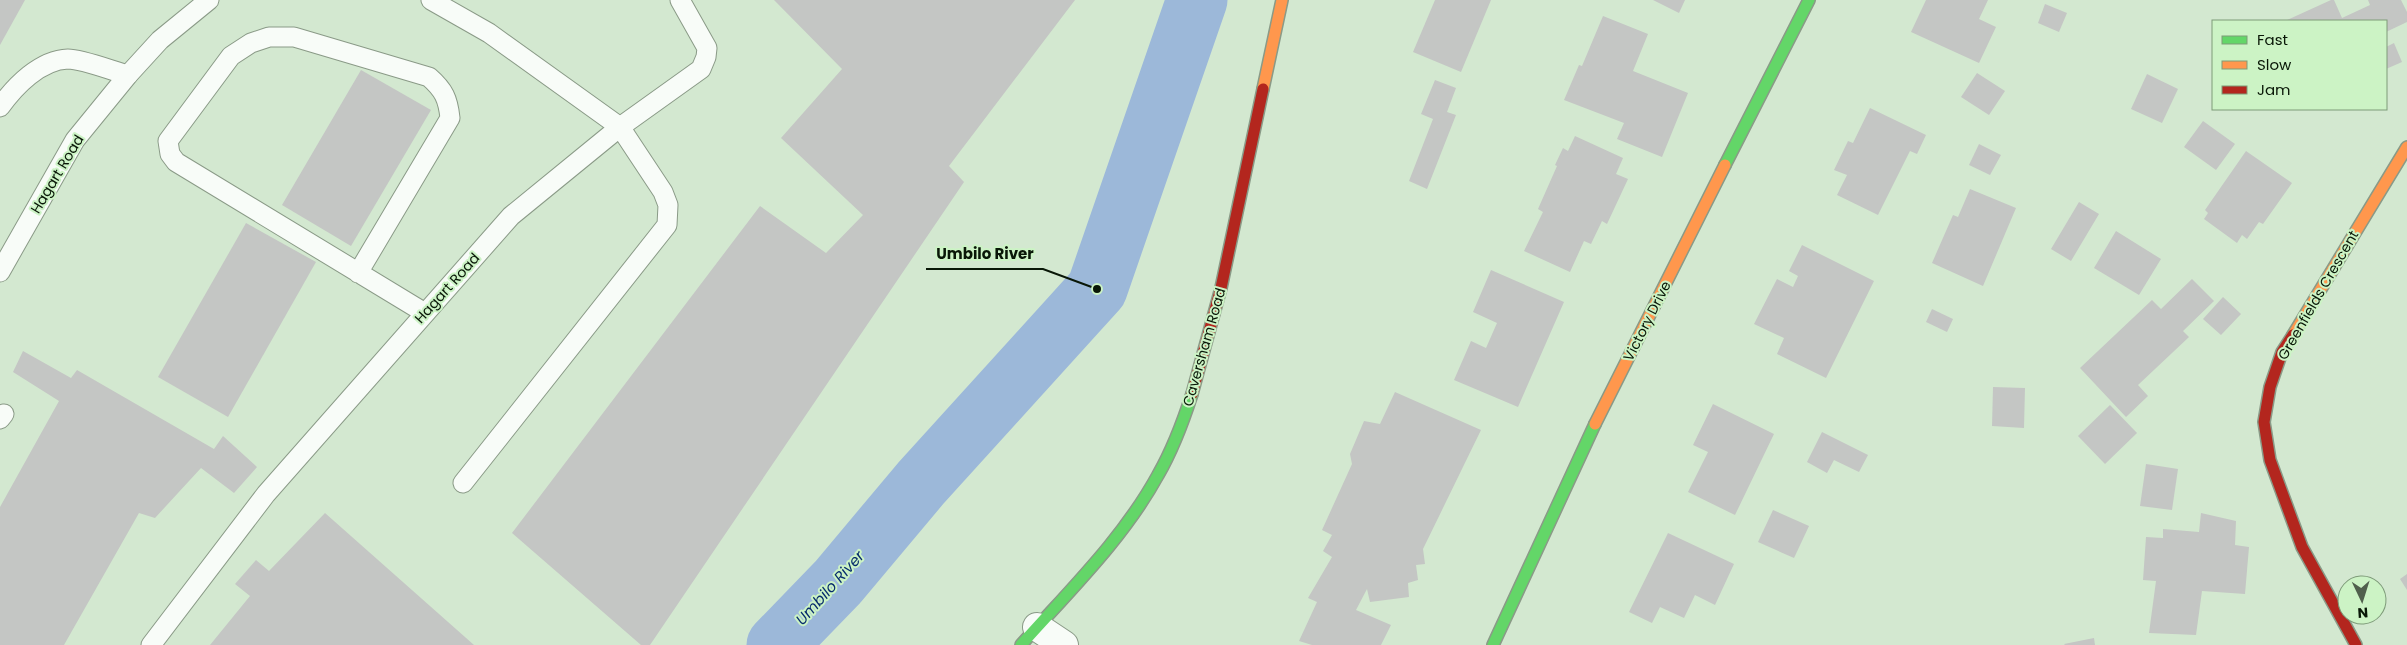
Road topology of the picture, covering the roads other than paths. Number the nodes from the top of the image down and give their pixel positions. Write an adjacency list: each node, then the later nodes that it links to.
1 (431, 0): 8 (lane)
2 (680, 0): 8 (lane, Hagart Road)
3 (1282, 0): 14 (street, Caversham Road)
4 (1809, 0): 17 (street, Victory Drive)
5 (207, 1): 6 (lane, Hagart Road)
6 (128, 74): 7 (lane); 10 (lane, Hagart Road)
7 (0, 107)
8 (620, 128): 12 (lane, Hagart Road); 13 (lane)
9 (2407, 147): 18 (street, Greenfields Crescent)
10 (0, 272)
11 (358, 272): 11 (lane); 12 (lane)
12 (425, 314): 15 (lane, Hagart Road)
13 (463, 483)
14 (1029, 636): 16 (street)
15 (151, 645)
16 (1064, 645)
17 (1493, 645)
18 (2356, 645)

